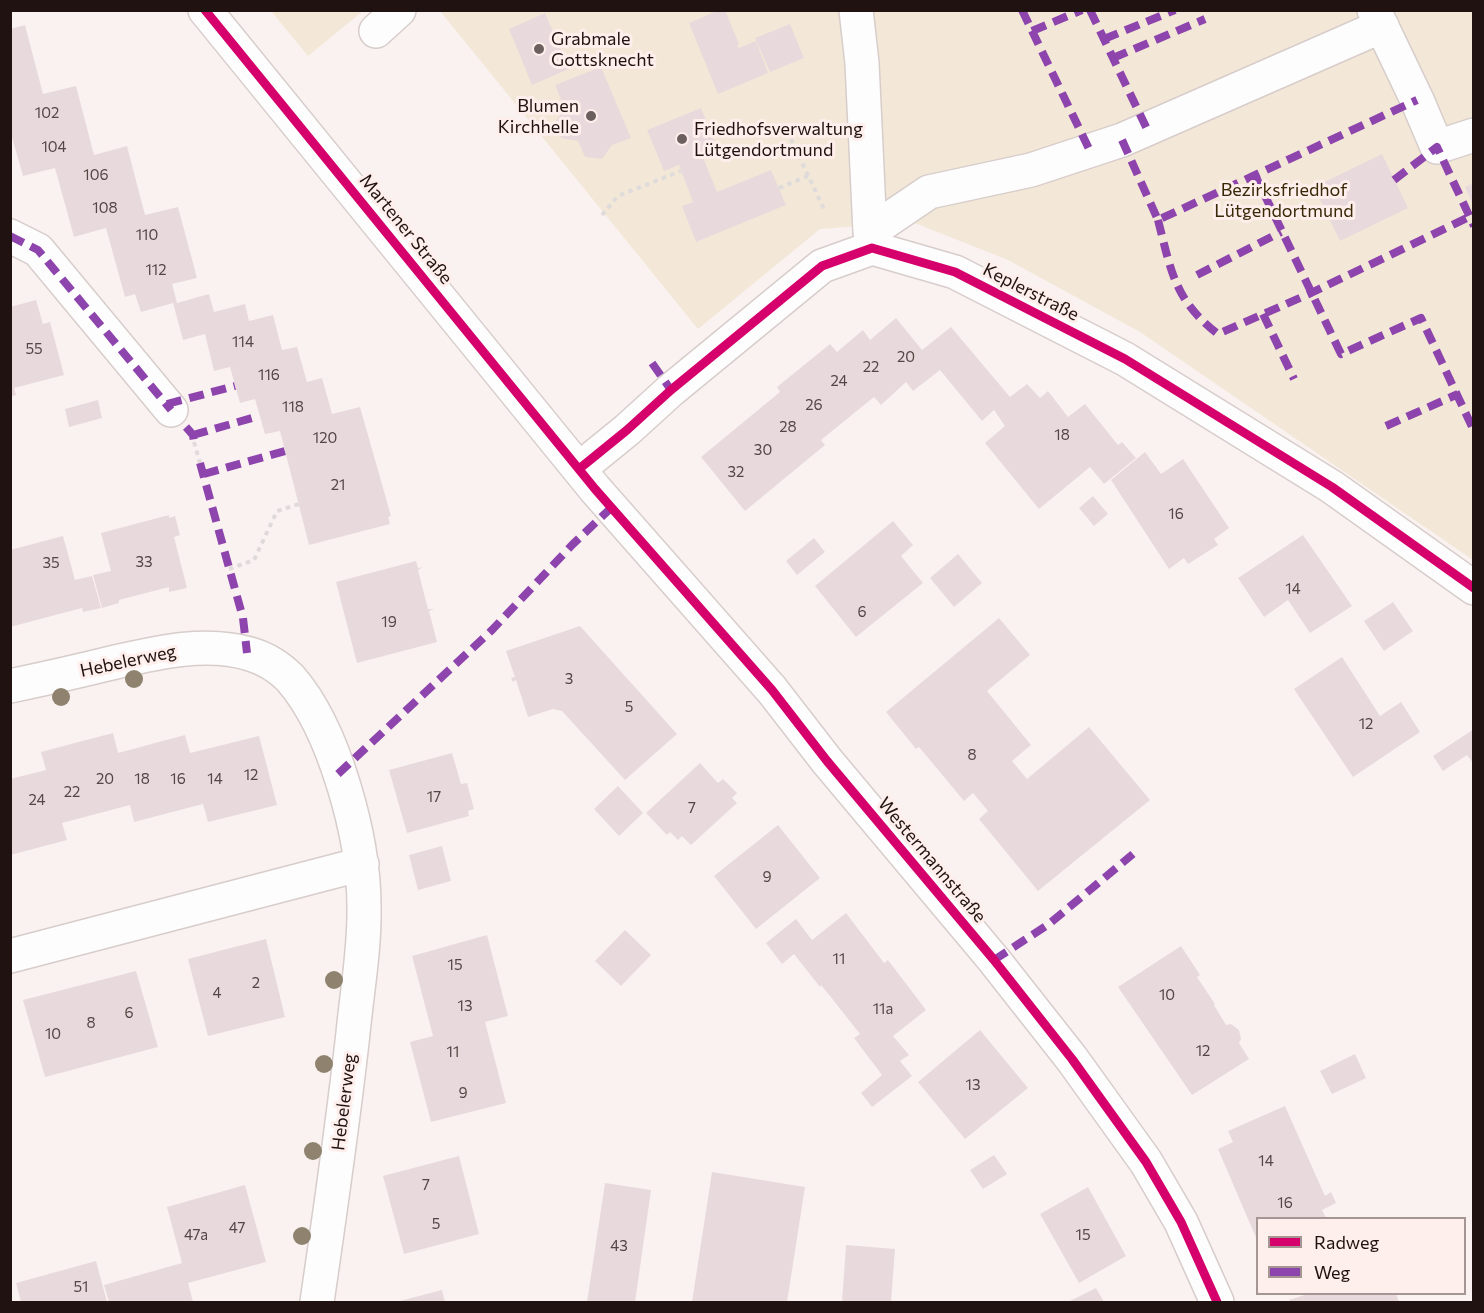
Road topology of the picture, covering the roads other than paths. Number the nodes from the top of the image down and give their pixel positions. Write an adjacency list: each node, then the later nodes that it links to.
1 (205, 10): 7 (street, Martener Straße)
2 (856, 10): 3 (street)
3 (1378, 18): 4 (street)
4 (1473, 135)
5 (10, 236): 6 (street)
6 (171, 410)
7 (579, 468): 8 (street, Keplerstraße); 13 (street, Westermannstraße)
8 (1473, 588)
9 (10, 686): 10 (street, Hebelerweg)
10 (362, 864): 11 (street); 12 (street, Hebelerweg)
11 (10, 956)
12 (318, 1302)
13 (1217, 1302)

